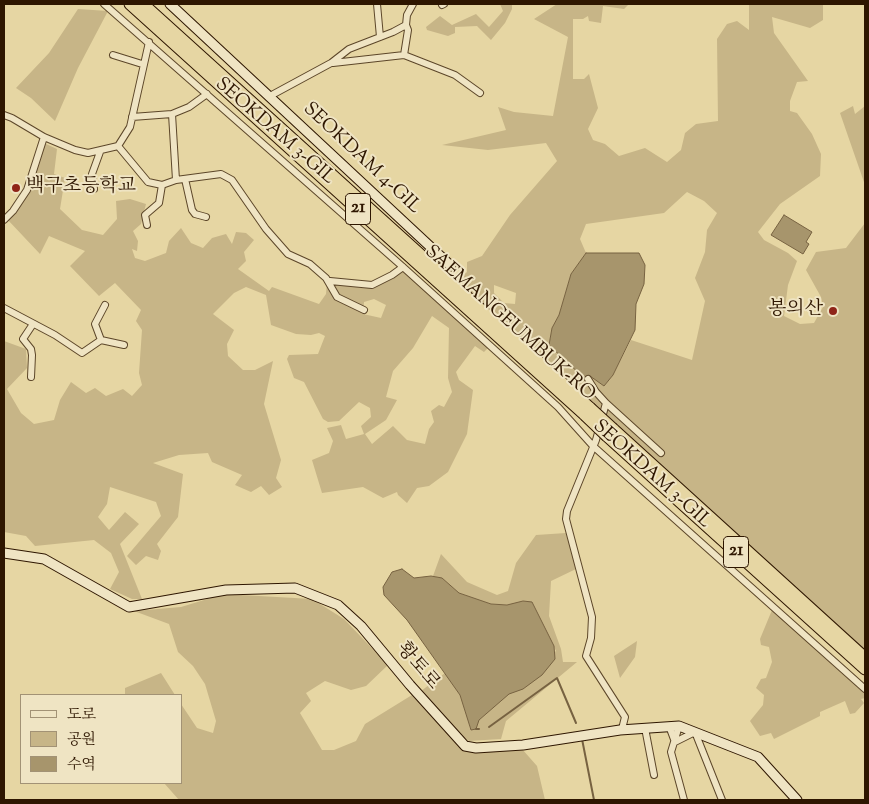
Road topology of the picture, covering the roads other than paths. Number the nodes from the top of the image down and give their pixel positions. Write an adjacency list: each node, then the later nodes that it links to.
1 (106, 4): 9 (street, SEOKDAM 3-GIL)
2 (129, 4): 42 (highway, SAEMANGEUMBUK-RO / 21)
3 (143, 4): 42 (highway, SAEMANGEUMBUK-RO / 21)
4 (170, 4): 16 (main road, SEOKDAM 4-GIL)
5 (377, 4): 8 (street)
6 (412, 4): 7 (street)
7 (406, 25): 8 (street, SEOKDAM 4-GIL); 11 (street)
8 (380, 38): 12 (street, SEOKDAM 4-GIL)
9 (149, 42): 13 (street); 15 (street, SEOKDAM 3-GIL)
10 (113, 55): 13 (street)
11 (404, 55): 12 (street); 14 (street)
12 (331, 63): 16 (street, SEOKDAM 4-GIL)
13 (142, 64): 19 (street)
14 (480, 93)
15 (207, 94): 17 (street); 30 (street, SEOKDAM 3-GIL)
16 (270, 96): 31 (main road, SEOKDAM 4-GIL)
17 (172, 114): 19 (street); 24 (street)
18 (4, 115): 20 (street)
19 (132, 117): 21 (street)
20 (44, 137): 22 (street); 28 (street)
21 (118, 146): 22 (street); 25 (street)
22 (100, 152): 26 (street)
23 (185, 178): 24 (street); 27 (street); 32 (street)
24 (176, 180): 25 (street)
25 (162, 185): 29 (street)
26 (94, 189)
27 (206, 217)
28 (4, 220)
29 (147, 225)
30 (403, 266): 32 (street); 44 (street, SEOKDAM 3-GIL)
31 (451, 266)
32 (330, 281): 35 (street)
33 (105, 305): 37 (street)
34 (4, 308): 36 (street)
35 (364, 310)
36 (33, 324): 37 (street); 39 (street)
37 (101, 340): 38 (street)
38 (124, 345)
39 (32, 377)
40 (588, 379): 41 (street)
41 (606, 403): 44 (street); 45 (street)
42 (587, 412): 43 (highway, SAEMANGEUMBUK-RO / 21, bridge)
43 (610, 432): 47 (highway, SAEMANGEUMBUK-RO / 21); 48 (highway, SAEMANGEUMBUK-RO / 21)
44 (594, 446): 49 (street, SEOKDAM 3-GIL); 52 (street)
45 (661, 452)
46 (4, 553): 52 (main road, 황토로)
47 (865, 658)
48 (865, 669)
49 (865, 689)
50 (674, 726): 51 (main road, 황토로); 53 (main road, 황토로); 54 (street)
51 (645, 728): 52 (main road, 황토로); 55 (street)
52 (622, 729)
53 (695, 732): 54 (street); 57 (street); 58 (main road, 황토로)
54 (675, 742): 56 (street)
55 (654, 775)
56 (684, 800)
57 (722, 800)
58 (797, 800)

